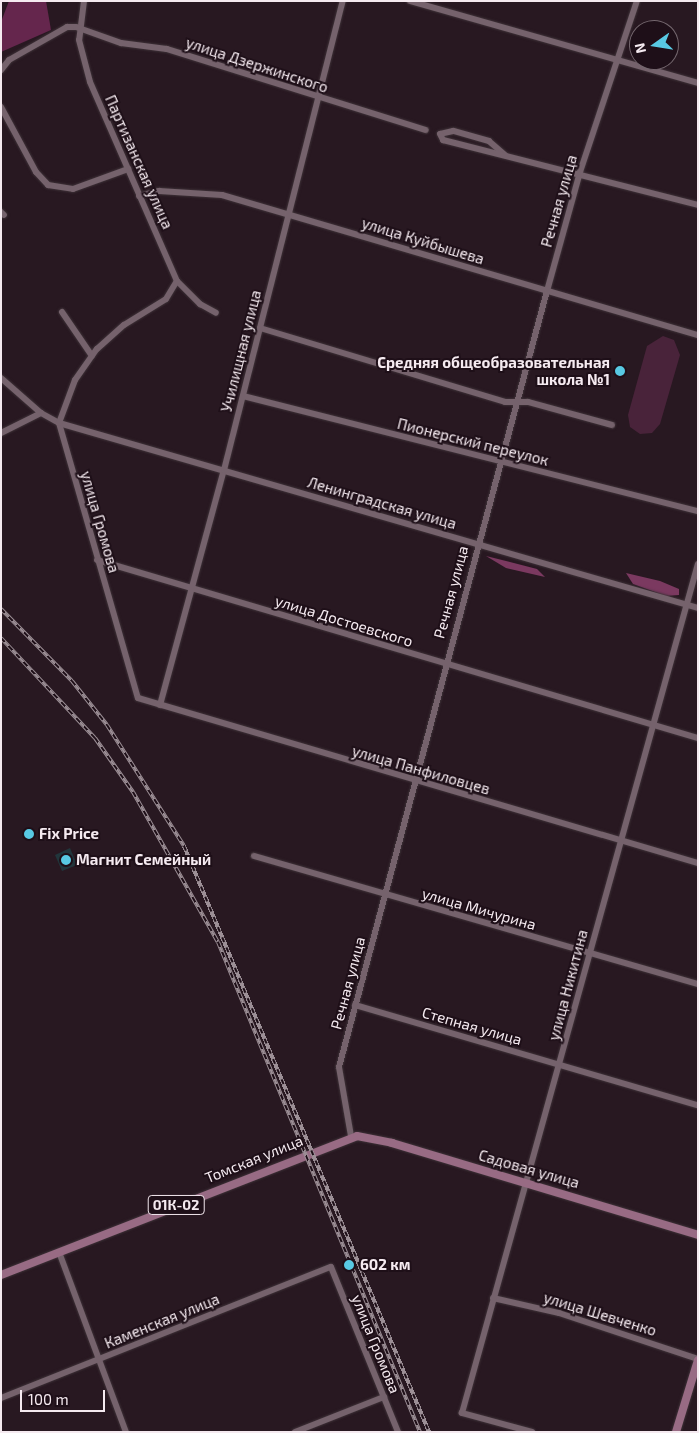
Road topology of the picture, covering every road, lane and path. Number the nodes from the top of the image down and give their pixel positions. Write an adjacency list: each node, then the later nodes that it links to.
1 (84, 1): 5 (street, Партизанская улица)
2 (343, 1): 9 (street, Училищная улица)
3 (410, 1): 6 (street)
4 (637, 1): 6 (street, Речная улица)
5 (80, 29): 7 (street); 9 (street, улица Дзержинского); 13 (street, Партизанская улица)
6 (618, 60): 8 (street); 14 (street, Речная улица)
7 (1, 70)
8 (698, 83)
9 (318, 98): 11 (street, улица Дзержинского); 17 (street, Училищная улица)
10 (1, 106): 13 (street)
11 (426, 130)
12 (505, 155): 12 (street); 14 (street)
13 (128, 169): 15 (street, Партизанская улица)
14 (580, 172): 16 (street); 19 (street, Речная улица)
15 (140, 196): 17 (street, улица Куйбышева); 18 (street, Партизанская улица)
16 (698, 205)
17 (289, 214): 19 (street, улица Куйбышева); 22 (street, Училищная улица)
18 (177, 281): 21 (street, Партизанская улица); 24 (street)
19 (546, 291): 23 (street, улица Куйбышева); 27 (street, Речная улица)
20 (62, 312): 24 (street)
21 (216, 313)
22 (260, 328): 26 (street, Училищная улица); 27 (street)
23 (698, 335)
24 (92, 356): 29 (street)
25 (1, 378): 28 (street)
26 (243, 396): 32 (street, Пионерский переулок); 33 (street, Училищная улица)
27 (516, 400): 30 (street); 32 (street, Речная улица)
28 (41, 413): 29 (street); 31 (street)
29 (60, 422): 33 (street, Ленинградская улица); 36 (street, улица Громова)
30 (612, 425)
31 (1, 433)
32 (499, 462): 34 (street, Пионерский переулок); 35 (street, Речная улица)
33 (224, 470): 35 (street, Ленинградская улица); 38 (street, Училищная улица)
34 (698, 511)
35 (476, 544): 39 (street, Ленинградская улица); 41 (street, Речная улица)
36 (98, 560): 38 (street, улица Достоевского); 42 (street, улица Громова)
37 (698, 564): 39 (street, улица Никитина)
38 (192, 587): 41 (street, улица Достоевского); 43 (street, Училищная улица)
39 (685, 604): 40 (street, Ленинградская улица); 44 (street, улица Никитина)
40 (698, 608)
41 (444, 665): 44 (street, улица Достоевского); 46 (street, Речная улица)
42 (138, 698): 43 (street, улица Панфиловцев)
43 (160, 705): 46 (street, улица Панфиловцев)
44 (652, 723): 45 (street, улица Достоевского); 47 (street, улица Никитина)
45 (698, 738)
46 (414, 781): 47 (street, улица Панфиловцев); 50 (street, Речная улица)
47 (620, 841): 49 (street, улица Панфиловцев); 51 (street, улица Никитина)
48 (254, 856): 50 (street, улица Мичурина)
49 (698, 863)
50 (384, 894): 51 (street, улица Мичурина); 53 (street, Речная улица)
51 (590, 954): 52 (street, улица Мичурина); 54 (street, улица Никитина)
52 (698, 984)
53 (355, 1005): 54 (street, Степная улица); 56 (street, Речная улица)
54 (560, 1064): 55 (street, Степная улица); 57 (street, улица Никитина)
55 (698, 1105)
56 (351, 1136): 57 (main road, Садовая улица); 59 (main road, Томская улица / 01К-02)
57 (528, 1182): 58 (main road, Садовая улица); 62 (street, улица Никитина)
58 (698, 1235)
59 (59, 1252): 61 (main road, Томская улица / 01К-02); 63 (street)
60 (331, 1267): 63 (street, Каменская улица); 65 (street, улица Громова)
61 (1, 1275)
62 (493, 1298): 64 (street, улица Шевченко); 70 (street, улица Никитина)
63 (99, 1360): 66 (street, Каменская улица); 67 (street)
64 (698, 1360): 71 (main road)
65 (384, 1397): 68 (street); 69 (street, улица Громова)
66 (1, 1398)
67 (126, 1432)
68 (295, 1432)
69 (398, 1432)
70 (532, 1432)
71 (676, 1432)

